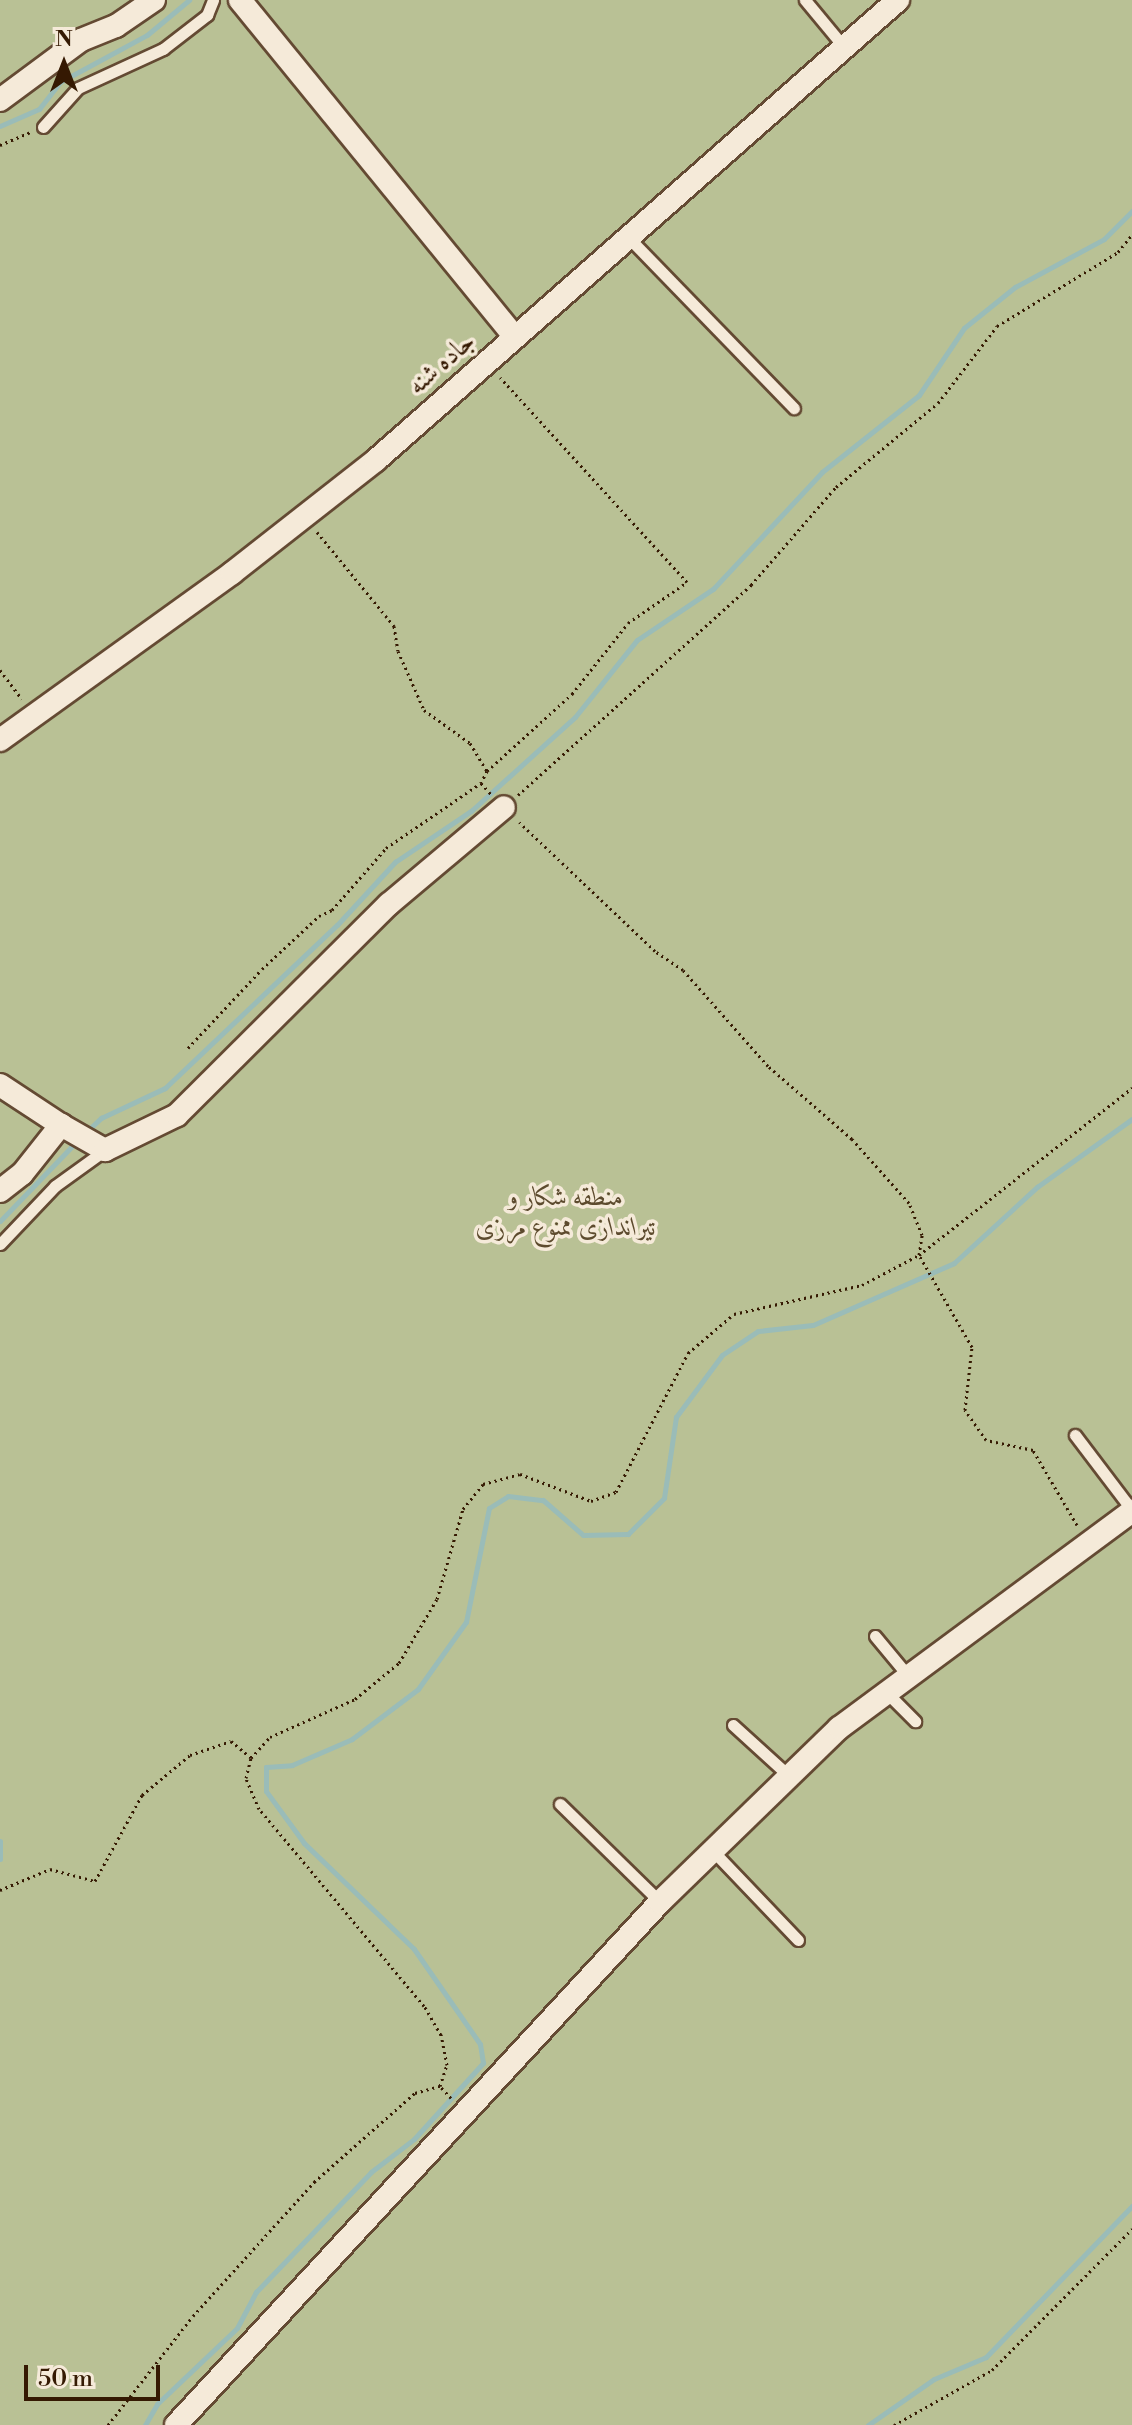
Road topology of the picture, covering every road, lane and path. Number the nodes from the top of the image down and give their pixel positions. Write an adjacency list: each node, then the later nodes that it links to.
1 (154, 0): 7 (street)
2 (213, 0): 8 (lane)
3 (240, 0): 12 (street)
4 (805, 0): 6 (lane)
5 (898, 0): 6 (street, جاده شنه)
6 (844, 47): 11 (street, جاده شنه)
7 (0, 100)
8 (43, 127): 9 (path)
9 (0, 145)
10 (1132, 235): 20 (path)
11 (629, 238): 12 (street, جاده شنه); 14 (lane)
12 (515, 337): 13 (street, جاده شنه)
13 (487, 362): 15 (street, جاده شنه); 19 (path)
14 (794, 408)
15 (304, 516): 17 (street, جاده شنه); 19 (path)
16 (0, 670): 17 (path)
17 (34, 716): 18 (street, جاده شنه)
18 (0, 740)
19 (487, 771): 21 (path)
20 (504, 807): 25 (street); 28 (path)
21 (188, 1048)
22 (0, 1085): 24 (street)
23 (1132, 1088): 28 (path)
24 (66, 1128): 25 (street); 26 (street)
25 (99, 1147): 27 (lane)
26 (0, 1191)
27 (0, 1244)
28 (919, 1255): 31 (path); 37 (path)
29 (1075, 1435): 30 (lane)
30 (1132, 1511): 31 (street)
31 (1088, 1544): 33 (street)
32 (875, 1636): 33 (lane)
33 (909, 1677): 34 (street)
34 (887, 1693): 35 (lane); 38 (street)
35 (915, 1721)
36 (733, 1725): 38 (lane)
37 (251, 1758): 41 (path); 44 (path)
38 (789, 1776): 40 (street)
39 (560, 1804): 42 (lane)
40 (713, 1851): 42 (street); 43 (lane)
41 (0, 1890)
42 (660, 1902): 48 (street)
43 (798, 1940)
44 (440, 2086): 45 (path); 47 (path)
45 (445, 2092)
46 (1132, 2229): 49 (path)
47 (108, 2425)
48 (176, 2425)
49 (894, 2425)

